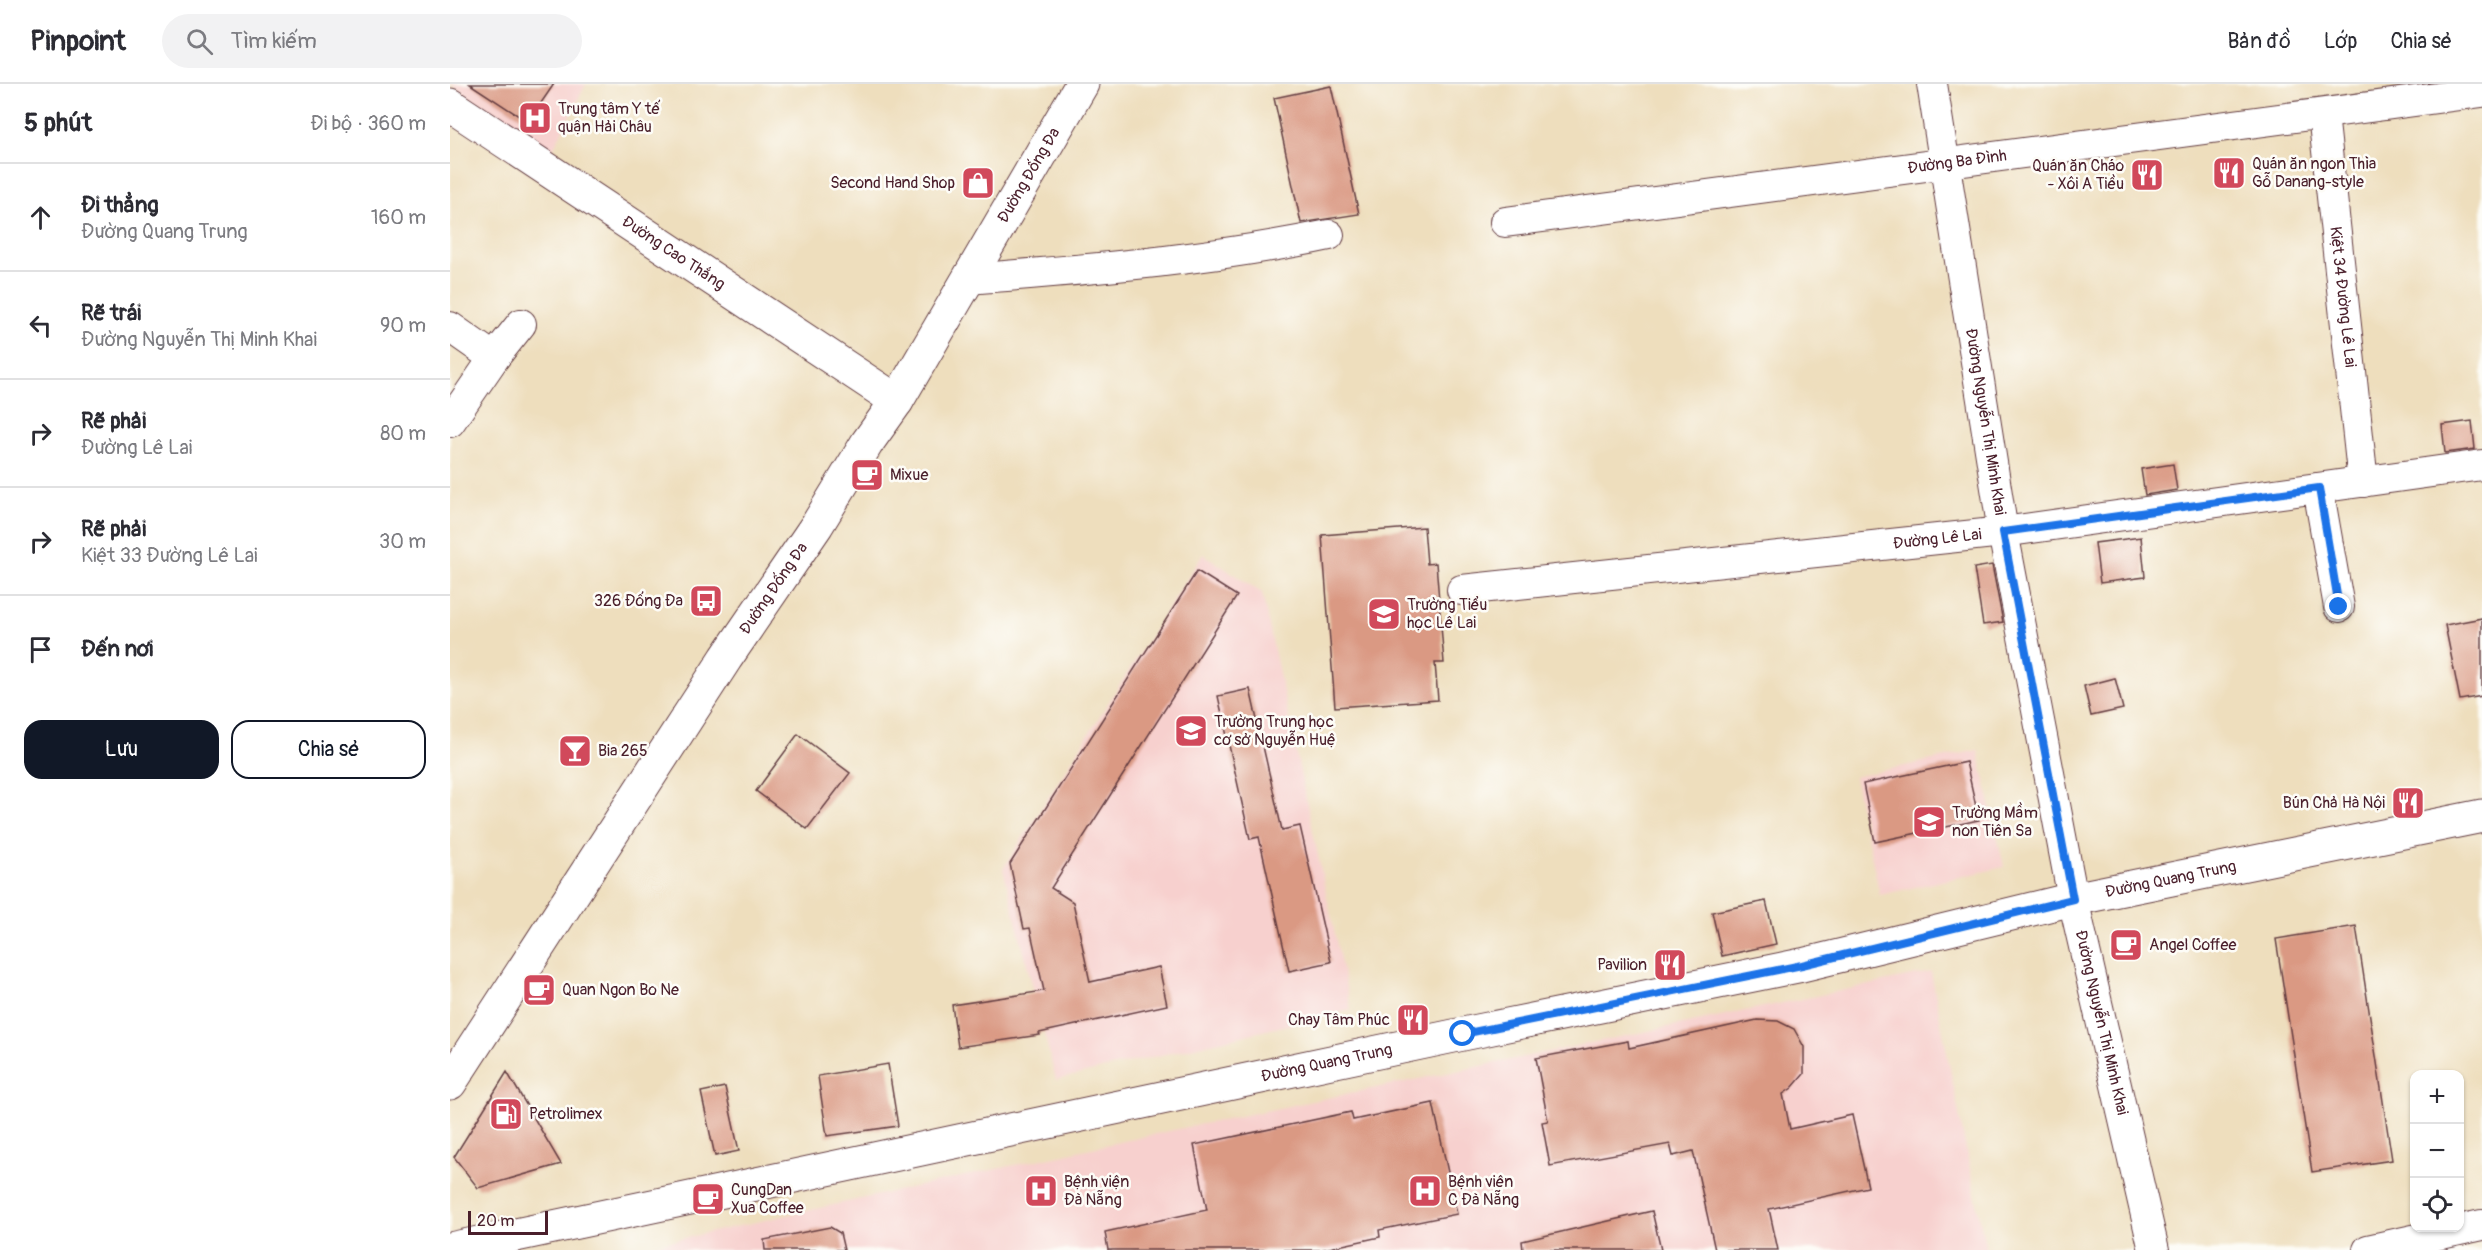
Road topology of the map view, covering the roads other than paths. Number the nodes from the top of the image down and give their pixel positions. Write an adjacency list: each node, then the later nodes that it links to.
1 (1082, 84): 9 (main road, Đường Đống Đa)
2 (1932, 84): 6 (street, Đường Nguyễn Thị Minh Khai)
3 (2482, 92): 5 (street, Đường Ba Đình)
4 (450, 106): 13 (main road, Đường Cao Thắng)
5 (2323, 114): 6 (street, Đường Ba Đình); 16 (street, Kiệt 34 Đường Lê Lai)
6 (1944, 162): 7 (street, Đường Ba Đình); 18 (street, Đường Nguyễn Thị Minh Khai)
7 (1504, 222)
8 (1329, 235): 9 (street)
9 (969, 279): 13 (main road, Đường Đống Đa)
10 (521, 324): 12 (street)
11 (450, 327): 12 (street)
12 (494, 358): 14 (street)
13 (897, 401): 23 (main road, Đường Đống Đa)
14 (450, 422)
15 (2482, 465): 16 (street, Đường Lê Lai)
16 (2362, 482): 17 (street, Đường Lê Lai)
17 (2319, 488): 18 (street, Đường Lê Lai); 20 (street)
18 (2003, 532): 19 (street, Đường Lê Lai); 22 (street, Đường Nguyễn Thị Minh Khai)
19 (1462, 590)
20 (2339, 607)
21 (2482, 816): 22 (main road, Đường Quang Trung)
22 (2073, 899): 25 (main road, Đường Quang Trung); 26 (street, Đường Nguyễn Thị Minh Khai)
23 (450, 1083)
24 (2482, 1225): 27 (street)
25 (450, 1249)
26 (2154, 1250)
27 (2368, 1250)

